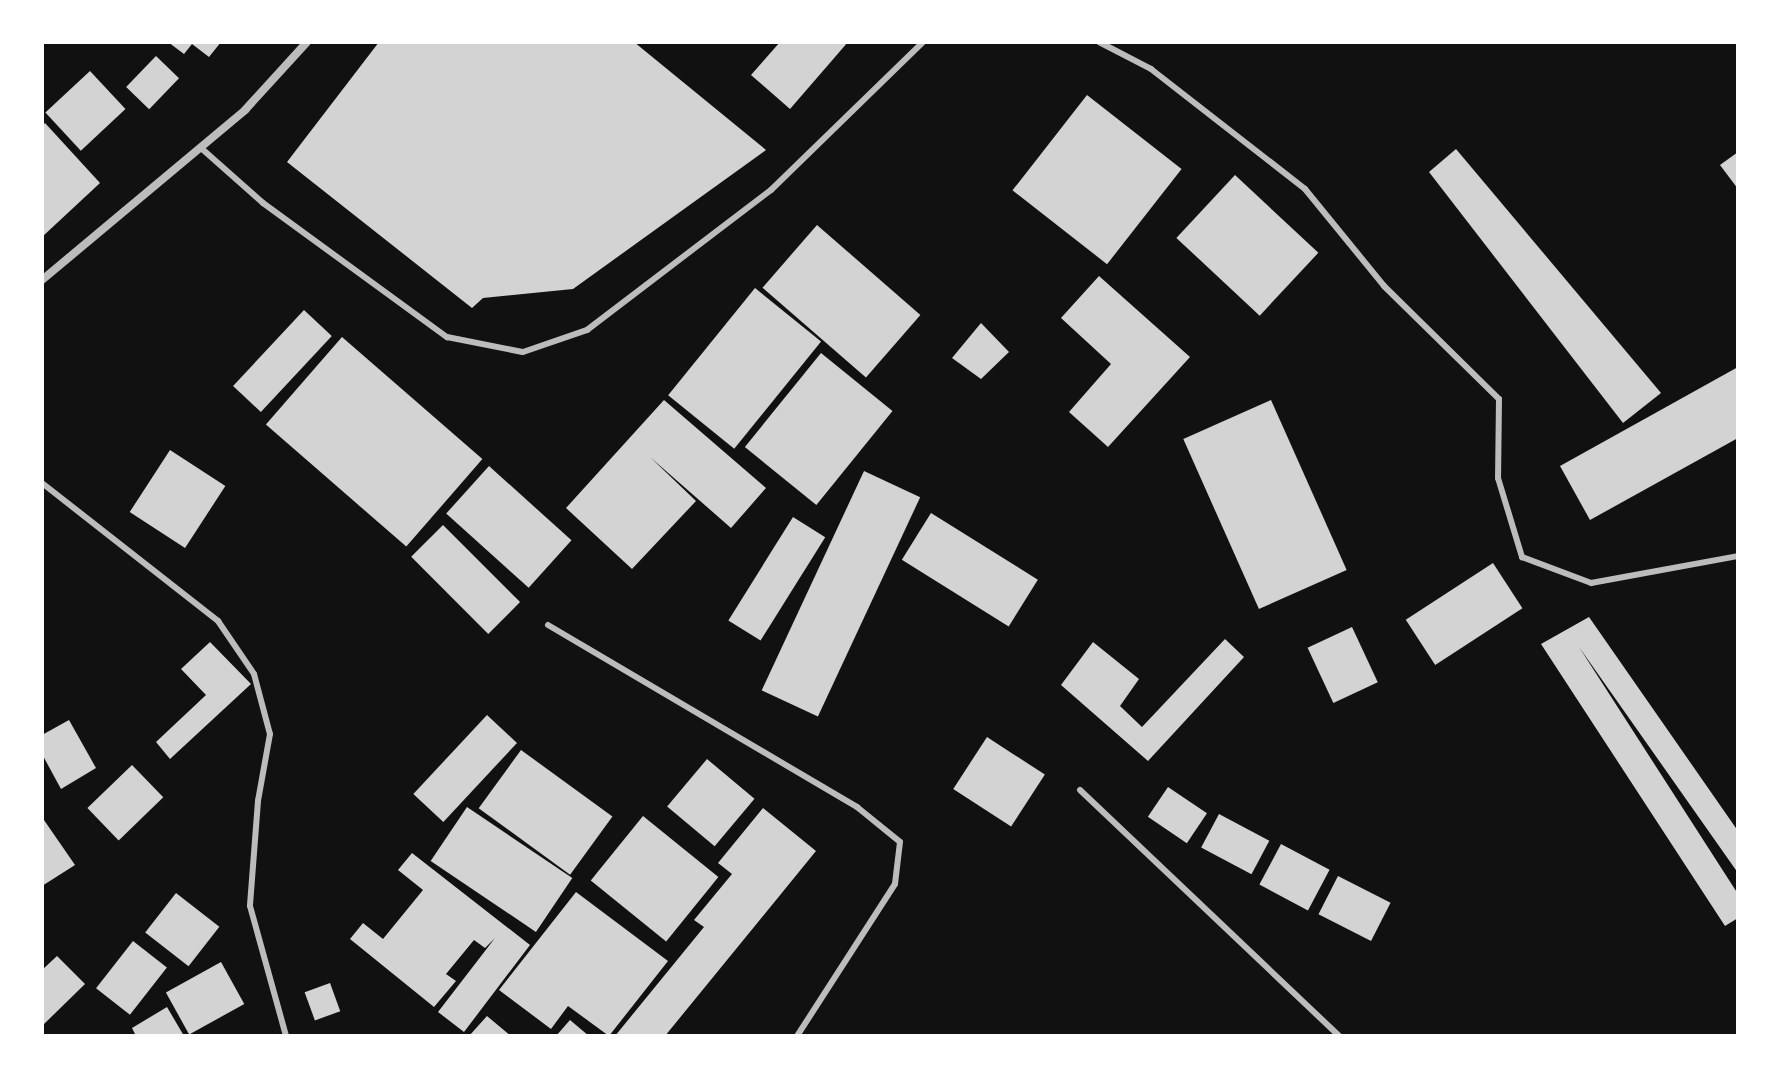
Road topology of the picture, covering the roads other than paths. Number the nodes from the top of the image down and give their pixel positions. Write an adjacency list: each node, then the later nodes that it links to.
1 (307, 42): 4 (street)
2 (923, 42): 4 (lane)
3 (1099, 42): 7 (lane)
4 (201, 148): 5 (street)
5 (42, 280)
6 (42, 483): 10 (lane)
7 (1738, 556)
8 (548, 625): 11 (lane)
9 (1080, 790): 12 (lane)
10 (286, 1036)
11 (797, 1036)
12 (1339, 1036)

